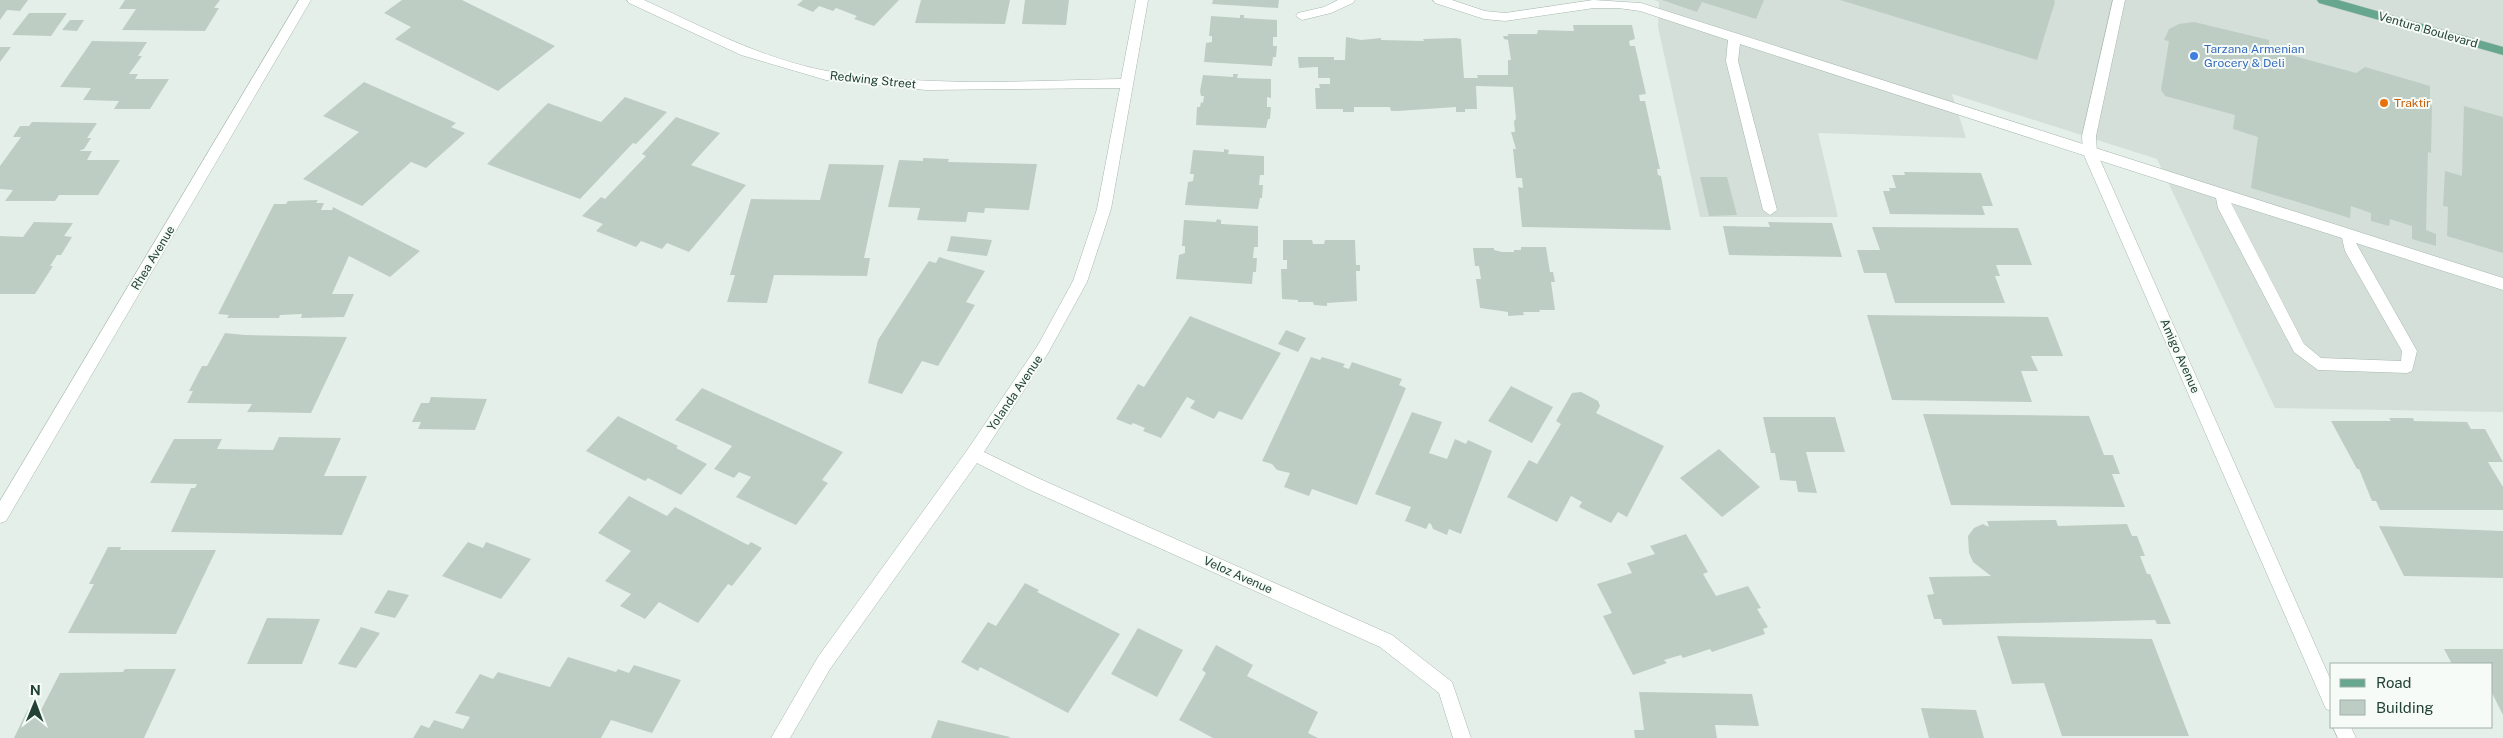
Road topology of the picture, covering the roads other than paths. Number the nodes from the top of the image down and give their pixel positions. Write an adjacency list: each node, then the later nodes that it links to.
1 (305, 0): 18 (street, Rhea Avenue)
2 (633, 0): 11 (street, Redwing Street)
3 (1142, 0): 11 (street, Yolanda Avenue)
4 (1349, 0): 8 (street)
5 (1438, 0): 9 (street)
6 (2119, 0): 12 (street, Amigo Avenue)
7 (2324, 0): 10 (main road, Ventura Boulevard)
8 (1302, 16)
9 (1735, 37): 12 (street); 14 (street)
10 (2503, 51)
11 (1128, 82): 17 (street, Yolanda Avenue)
12 (2090, 153): 13 (street); 19 (street, Amigo Avenue)
13 (2222, 194): 15 (street); 15 (street)
14 (1770, 210)
15 (2348, 234): 16 (street)
16 (2503, 284)
17 (974, 454): 20 (street, Yolanda Avenue); 21 (street, Veloz Avenue)
18 (0, 516)
19 (2330, 698)
20 (780, 738)
21 (1462, 738)

